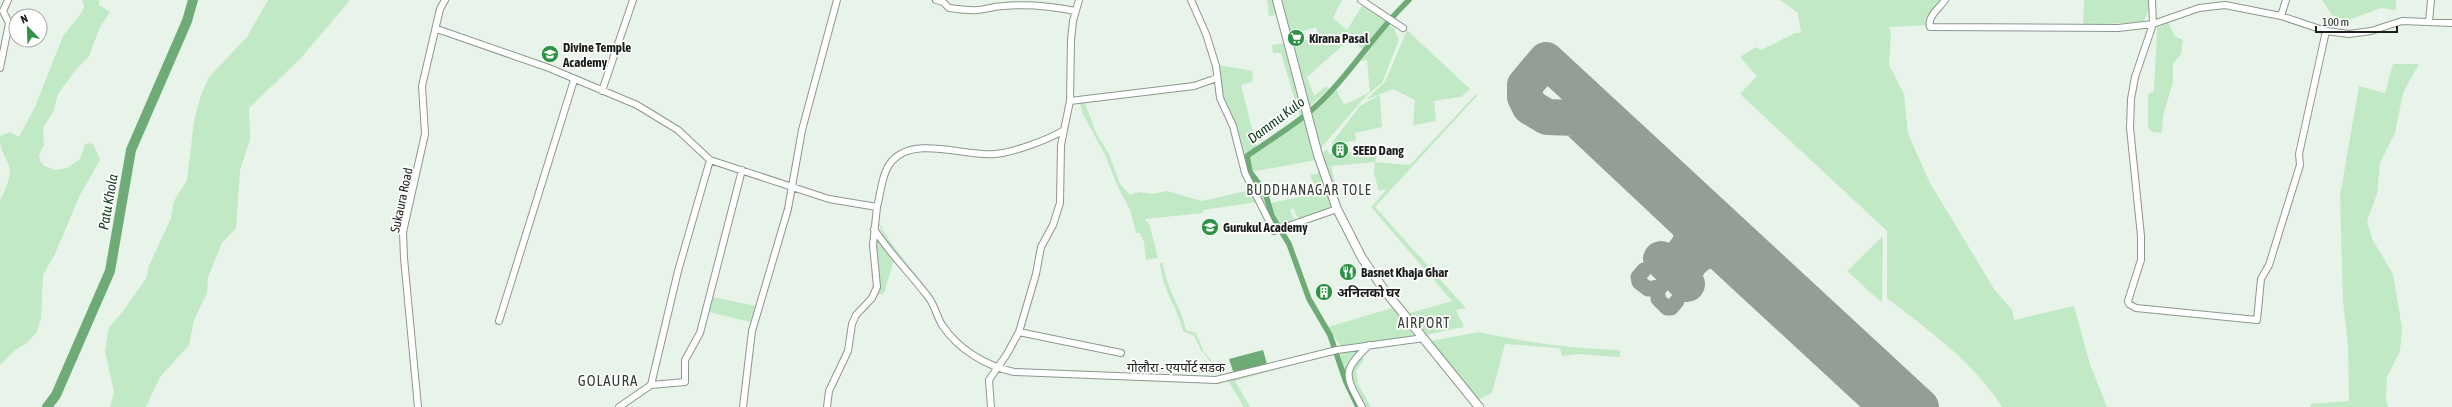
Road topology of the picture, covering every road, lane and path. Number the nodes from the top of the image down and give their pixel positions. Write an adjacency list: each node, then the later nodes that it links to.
1 (8, 0): 22 (street)
2 (445, 0): 20 (street, Sukaura Road)
3 (633, 0): 25 (street)
4 (837, 0): 30 (street)
5 (936, 0): 14 (street)
6 (1079, 0): 14 (street)
7 (1191, 0): 23 (street)
8 (1277, 0): 32 (main road)
9 (1361, 0): 19 (street)
10 (1945, 0): 18 (street)
11 (2152, 0): 18 (street)
12 (2286, 0): 15 (street)
13 (2431, 0): 16 (street)
14 (1075, 12): 26 (street)
15 (2281, 16): 18 (street); 21 (street)
16 (2429, 22): 17 (street); 21 (street)
17 (2452, 23)
18 (2153, 24): 21 (street)
19 (1402, 28)
20 (437, 29): 24 (street); 41 (street, Sukaura Road)
21 (2326, 31)
22 (0, 68)
23 (1217, 78): 26 (street); 32 (street)
24 (574, 80): 25 (street); 34 (street)
25 (602, 91): 28 (street)
26 (1070, 101): 27 (street)
27 (1064, 130): 31 (street); 35 (street)
28 (710, 160): 29 (street); 40 (street)
29 (742, 170): 30 (street); 40 (street)
30 (793, 186): 31 (street); 43 (street)
31 (878, 207): 33 (street)
32 (1337, 209): 36 (main road)
33 (874, 229): 39 (street, गोलौरा - एयर्पोर्ट सडक); 44 (street)
34 (500, 321)
35 (1019, 332): 38 (street); 39 (street)
36 (1424, 338): 37 (street, गोलौरा - एयर्पोर्ट सडक); 47 (main road)
37 (1369, 345): 39 (street, गोलौरा - एयर्पोर्ट सडक); 46 (street)
38 (1121, 353)
39 (996, 368): 45 (street)
40 (651, 385): 42 (street)
41 (418, 407)
42 (619, 407)
43 (743, 407)
44 (826, 407)
45 (991, 407)
46 (1362, 407)
47 (1479, 407)

